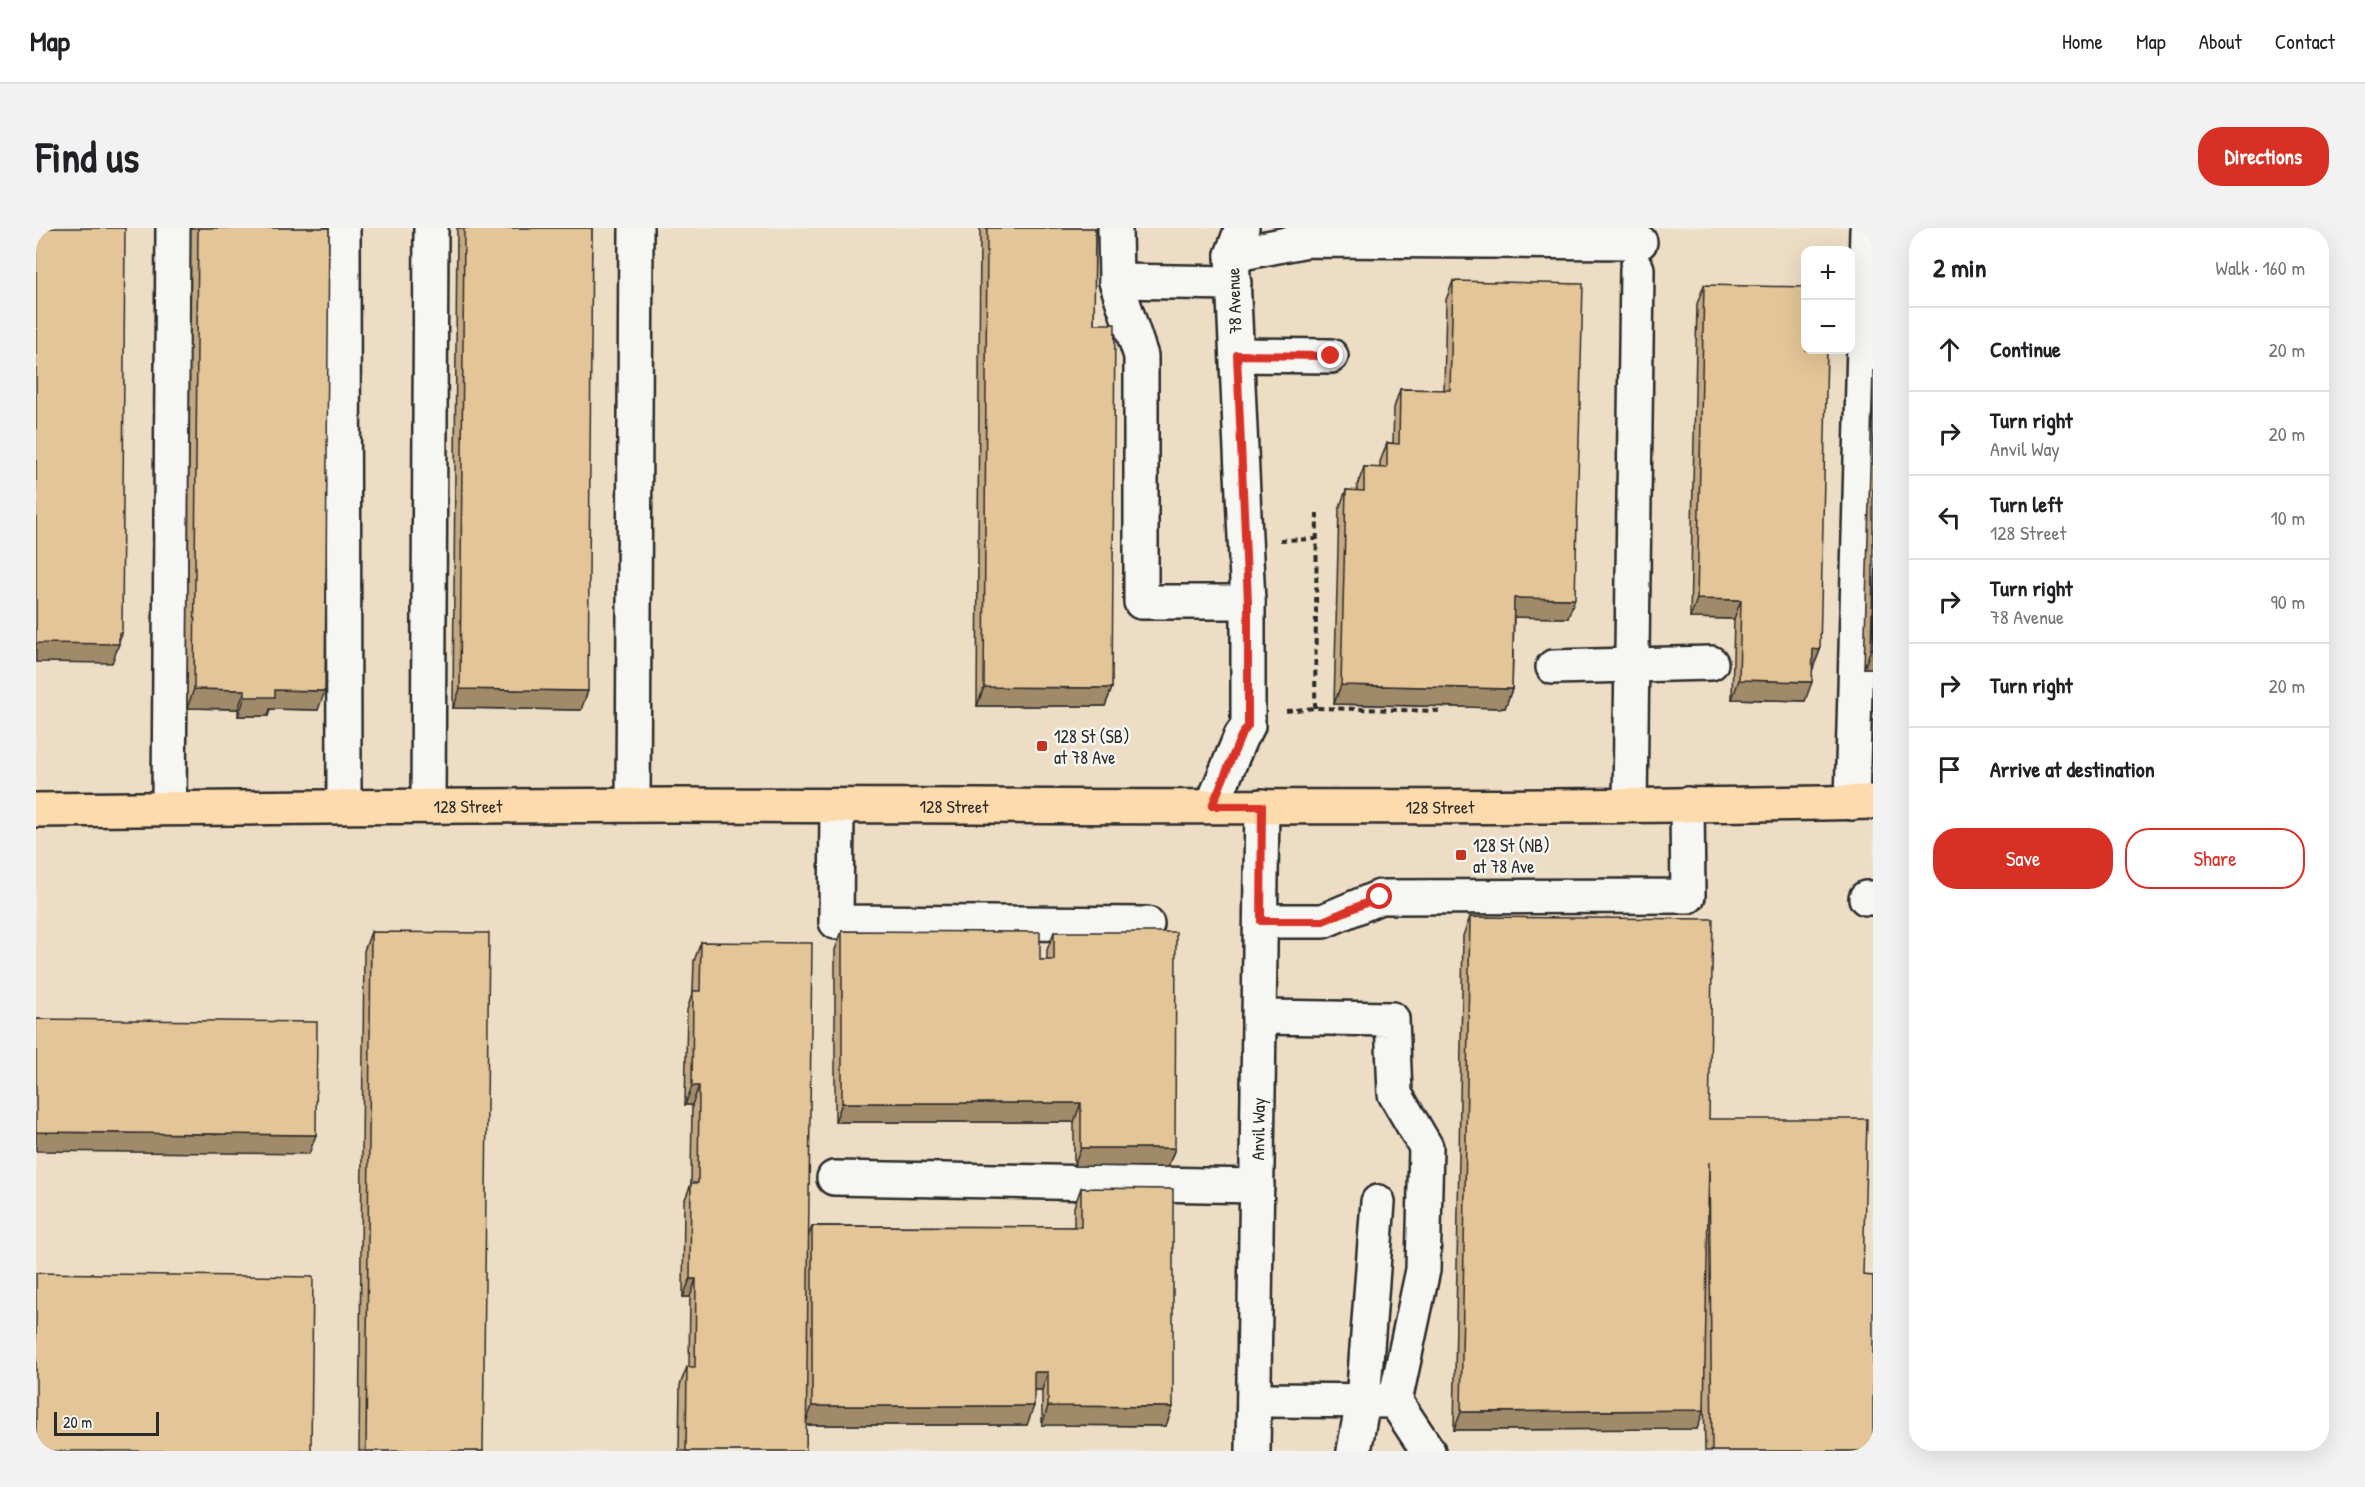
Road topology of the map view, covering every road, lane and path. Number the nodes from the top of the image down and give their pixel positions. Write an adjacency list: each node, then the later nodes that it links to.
1 (173, 228): 30 (street)
2 (343, 228): 25 (street)
3 (431, 228): 26 (street)
4 (636, 228): 23 (street)
5 (1115, 228): 8 (street)
6 (1868, 230): 21 (street)
7 (1236, 255): 8 (street); 9 (street, 78 Avenue); 16 (street)
8 (1116, 282): 14 (street)
9 (1237, 355): 10 (street); 14 (street, 78 Avenue)
10 (1331, 356)
11 (1317, 511): 12 (path)
12 (1316, 539): 13 (path); 18 (path)
13 (1280, 540)
14 (1248, 602): 27 (street, 78 Avenue)
15 (1711, 663): 16 (street)
16 (1631, 665): 17 (street); 24 (street)
17 (1554, 666)
18 (1314, 708): 19 (path); 20 (path)
19 (1286, 711)
20 (1439, 711)
21 (1863, 802): 22 (main road, 128 Street)
22 (1687, 804): 24 (main road, 128 Street); 32 (street)
23 (633, 805): 26 (main road, 128 Street); 29 (main road, 128 Street)
24 (1630, 805): 28 (main road, 128 Street)
25 (344, 806): 26 (main road, 128 Street); 30 (main road, 128 Street)
26 (428, 806)
27 (1212, 806): 28 (main road, 128 Street); 29 (main road, 128 Street)
28 (1262, 806): 32 (street, Anvil Way)
29 (837, 807): 33 (street)
30 (169, 808): 31 (main road, 128 Street)
31 (36, 810)
32 (1261, 921): 34 (street, Anvil Way)
33 (1147, 924)
34 (1259, 1017): 36 (street, Anvil Way); 39 (street)
35 (834, 1178): 36 (street)
36 (1257, 1186): 38 (street, Anvil Way)
37 (1378, 1202): 39 (street)
38 (1254, 1400): 39 (street); 40 (street, Anvil Way)
39 (1379, 1401): 41 (street); 42 (street)
40 (1253, 1451)
41 (1354, 1451)
42 (1428, 1451)

